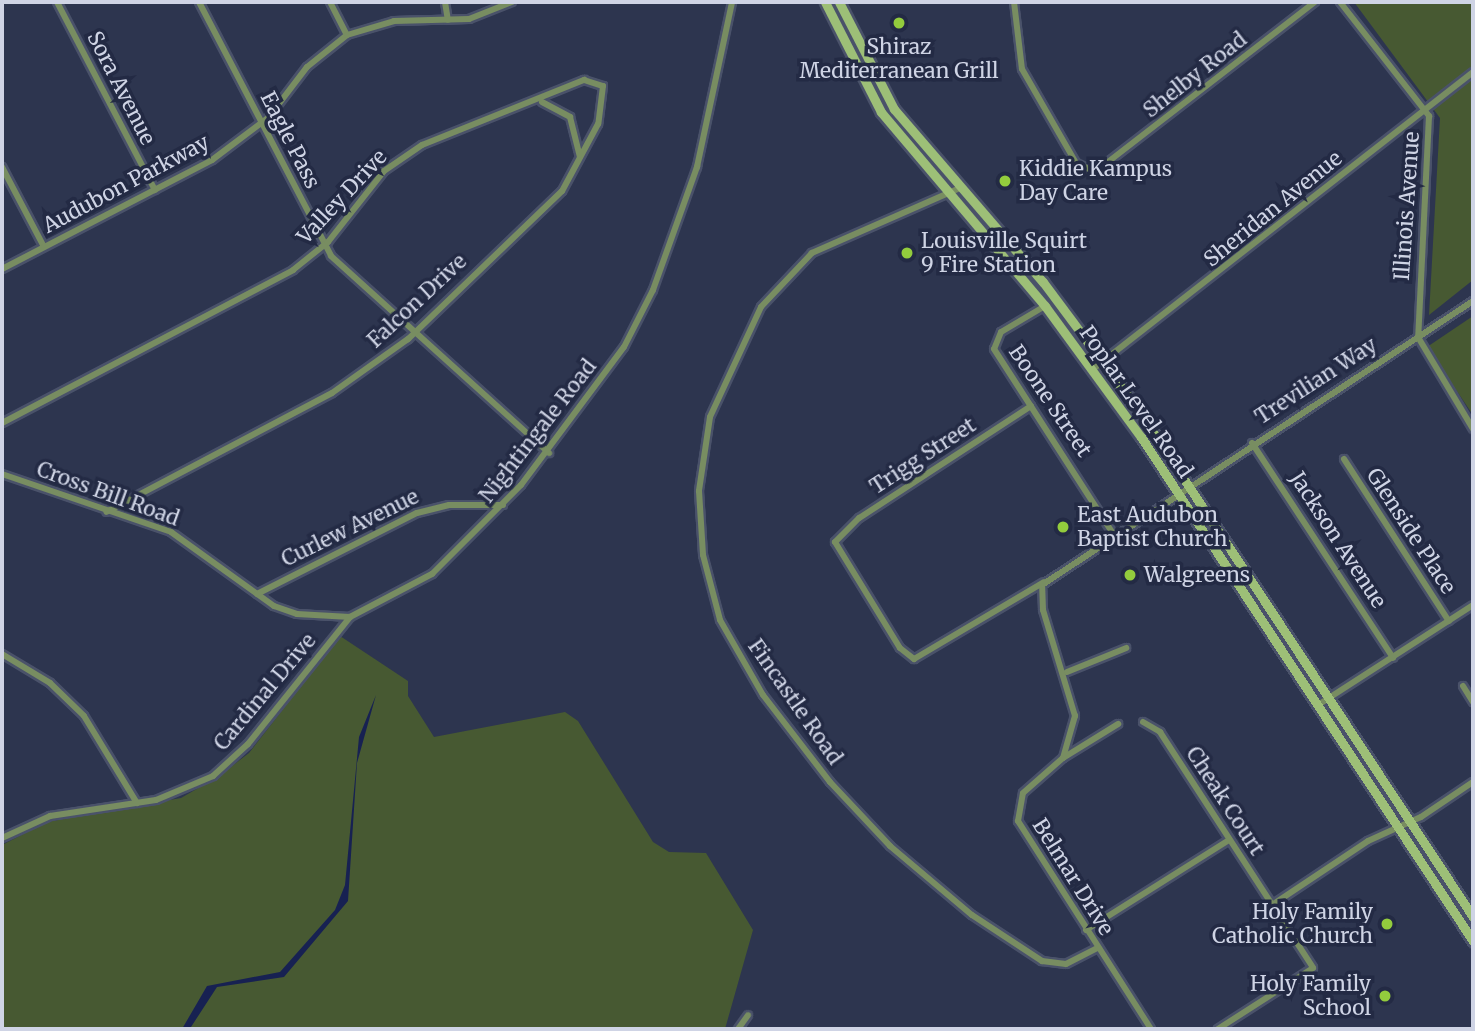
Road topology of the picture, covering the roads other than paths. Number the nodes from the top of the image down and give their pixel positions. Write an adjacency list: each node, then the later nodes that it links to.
1 (57, 2): 22 (street, Sora Avenue)
2 (199, 2): 18 (street, Eagle Pass)
3 (330, 2): 13 (street)
4 (444, 2): 12 (street)
5 (512, 2): 12 (street, Audubon Parkway)
6 (732, 2): 37 (street, Nightingale Road)
7 (840, 2): 11 (street); 21 (main road, Poplar Level Road)
8 (1014, 2): 9 (street, Shelby Road)
9 (1315, 2)
10 (1340, 2): 17 (street, Illinois Avenue)
11 (826, 5): 23 (main road, Poplar Level Road)
12 (448, 20): 13 (street, Audubon Parkway)
13 (347, 35): 18 (street, Audubon Parkway)
14 (1473, 72): 17 (street, Sheridan Avenue)
15 (603, 86): 16 (street, Valley Drive); 19 (street, Falcon Drive)
16 (542, 102): 19 (street); 24 (street, Valley Drive)
17 (1425, 109): 30 (street, Illinois Avenue); 31 (street, Sheridan Avenue)
18 (262, 123): 22 (street, Audubon Parkway); 24 (street, Eagle Pass)
19 (579, 163): 29 (street, Falcon Drive)
20 (2, 167): 25 (street)
21 (960, 188): 23 (street, Fincastle Road); 31 (main road, Poplar Level Road)
22 (155, 190): 25 (street, Audubon Parkway)
23 (950, 197): 28 (main road, Poplar Level Road); 71 (street, Fincastle Road)
24 (324, 245): 29 (street, Eagle Pass); 34 (street, Valley Drive)
25 (44, 247): 26 (street, Audubon Parkway)
26 (2, 269)
27 (1473, 300): 30 (street, Trevilian Way)
28 (1045, 306): 32 (main road, Poplar Level Road); 33 (street, Boone Street)
29 (415, 332): 37 (street, Eagle Pass); 43 (street, Falcon Drive)
30 (1418, 337): 35 (street); 36 (street, Trevilian Way)
31 (1103, 361): 32 (street, Sheridan Avenue); 40 (main road, Poplar Level Road)
32 (1093, 369): 41 (main road, Poplar Level Road)
33 (1031, 406): 44 (street, Boone Street); 45 (street, Trigg Street)
34 (2, 423)
35 (1473, 429)
36 (1252, 443): 40 (street, Trevilian Way); 52 (street, Jackson Avenue)
37 (549, 453): 42 (street, Nightingale Road)
38 (1344, 459): 49 (street, Glenside Place)
39 (2, 474): 43 (street, Cross Bill Road)
40 (1189, 485): 41 (street, Trevilian Way); 55 (main road, Poplar Level Road)
41 (1178, 491): 44 (street); 57 (main road, Poplar Level Road)
42 (503, 505): 46 (street, Curlew Avenue); 48 (street, Nightingale Road)
43 (106, 512): 46 (street, Cross Bill Road)
44 (1113, 534): 45 (street)
45 (1045, 581): 53 (street)
46 (257, 594): 48 (street, Cross Bill Road)
47 (1473, 605): 49 (street)
48 (349, 617): 62 (street, Cardinal Drive)
49 (1449, 621): 52 (street)
50 (1126, 648): 53 (street)
51 (2, 654): 62 (street)
52 (1393, 658): 55 (street)
53 (1067, 672): 60 (street)
54 (1463, 686): 56 (street)
55 (1330, 698): 57 (street); 63 (main road, Poplar Level Road)
56 (1473, 702)
57 (1318, 705): 64 (main road, Poplar Level Road)
58 (1143, 722): 66 (street, Cheak Court)
59 (1118, 724): 60 (street, Belmar Drive)
60 (1063, 758): 69 (street, Belmar Drive)
61 (1473, 782): 63 (street)
62 (137, 803): 65 (street, Cardinal Drive)
63 (1410, 821): 64 (street); 68 (main road, Poplar Level Road)
64 (1398, 826): 67 (street); 70 (main road, Poplar Level Road)
65 (2, 838)
66 (1229, 839): 67 (street, Cheak Court); 69 (street)
67 (1272, 905): 75 (street, Cheak Court)
68 (1473, 917)
69 (1086, 930): 71 (street, Belmar Drive)
70 (1473, 941)
71 (1098, 948): 74 (street, Belmar Drive)
72 (748, 1015): 73 (street)
73 (738, 1029)
74 (1151, 1029)
75 (1218, 1029)

